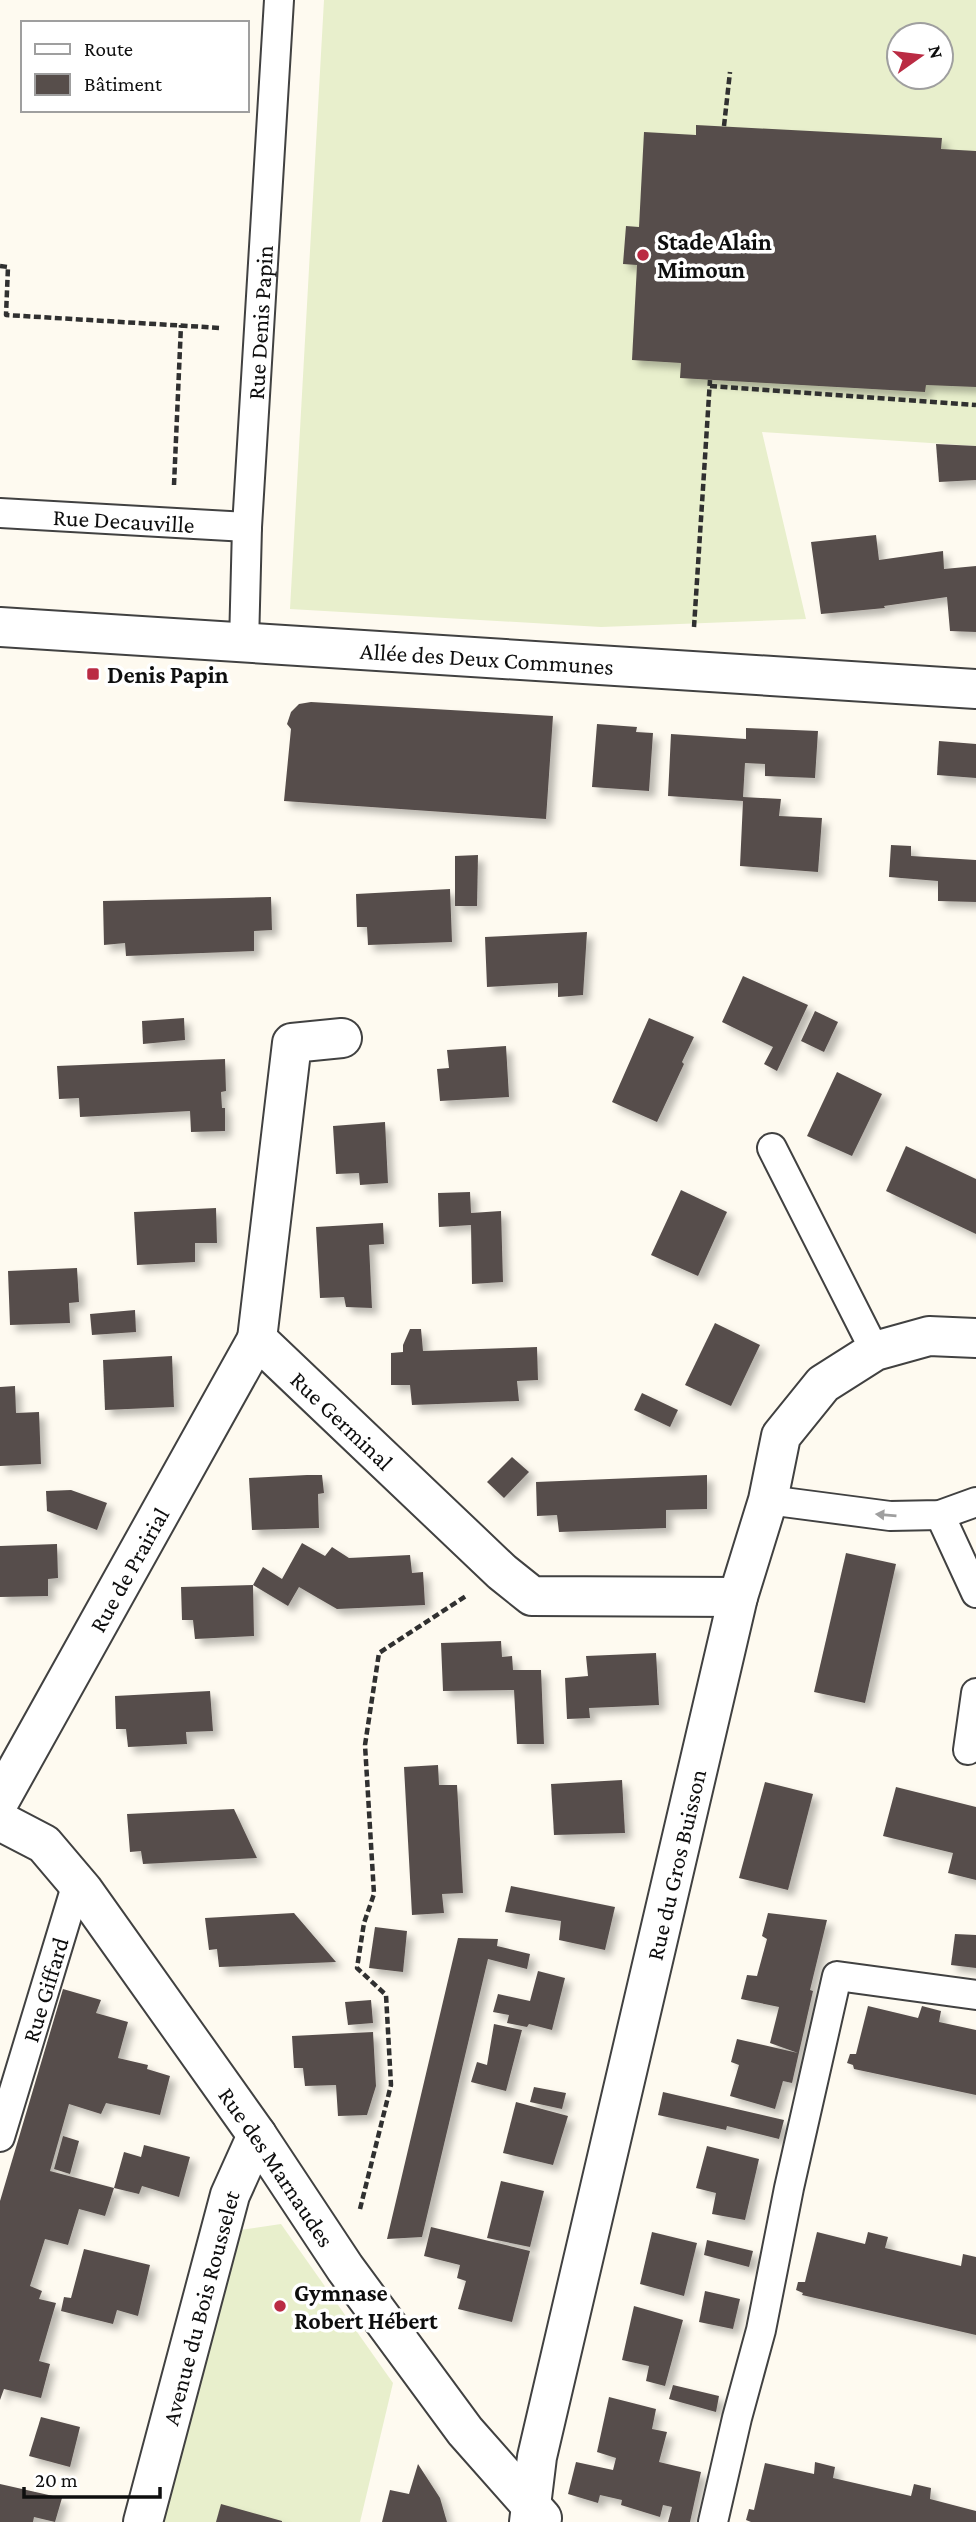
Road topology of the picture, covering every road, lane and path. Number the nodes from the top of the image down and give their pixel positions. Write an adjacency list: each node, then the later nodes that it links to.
1 (279, 0): 6 (lane, Rue Denis Papin)
2 (730, 72): 3 (path)
3 (724, 126)
4 (0, 266): 5 (path)
5 (181, 325): 6 (path); 9 (path)
6 (259, 330): 10 (lane, Rue Denis Papin)
7 (976, 405): 12 (path)
8 (0, 513): 9 (lane, Rue Decauville)
9 (173, 523): 10 (lane, Rue Decauville)
10 (247, 527): 13 (lane, Rue Denis Papin)
11 (0, 627): 13 (street, Allée des Deux Communes)
12 (694, 630)
13 (244, 644): 14 (street, Allée des Deux Communes)
14 (976, 689)
15 (342, 1038): 18 (street)
16 (772, 1148): 19 (lane)
17 (976, 1338): 19 (street, Rue du Gros Buisson)
18 (257, 1339): 23 (street, Rue Germinal); 28 (street, Rue de Prairial)
19 (875, 1351): 20 (street, Rue du Gros Buisson)
20 (768, 1500): 22 (lane, one-way to 20); 25 (street, Rue du Gros Buisson)
21 (976, 1502): 22 (lane)
22 (940, 1515): 24 (lane)
23 (502, 1572): 25 (street, Rue Germinal); 34 (path)
24 (976, 1593)
25 (738, 1597): 35 (street, Rue du Gros Buisson)
26 (976, 1693): 27 (lane)
27 (968, 1750)
28 (0, 1800)
29 (0, 1821): 30 (street, Rue des Marnaudes)
30 (77, 1883): 32 (street, Rue des Marnaudes); 33 (lane, Rue Giffard)
31 (976, 1995): 37 (lane)
32 (257, 2135): 34 (street, Rue des Marnaudes); 36 (street, Avenue du Bois Rousselet)
33 (0, 2137)
34 (345, 2268): 35 (street, Rue des Marnaudes)
35 (536, 2518)
36 (143, 2522)
37 (713, 2522)

